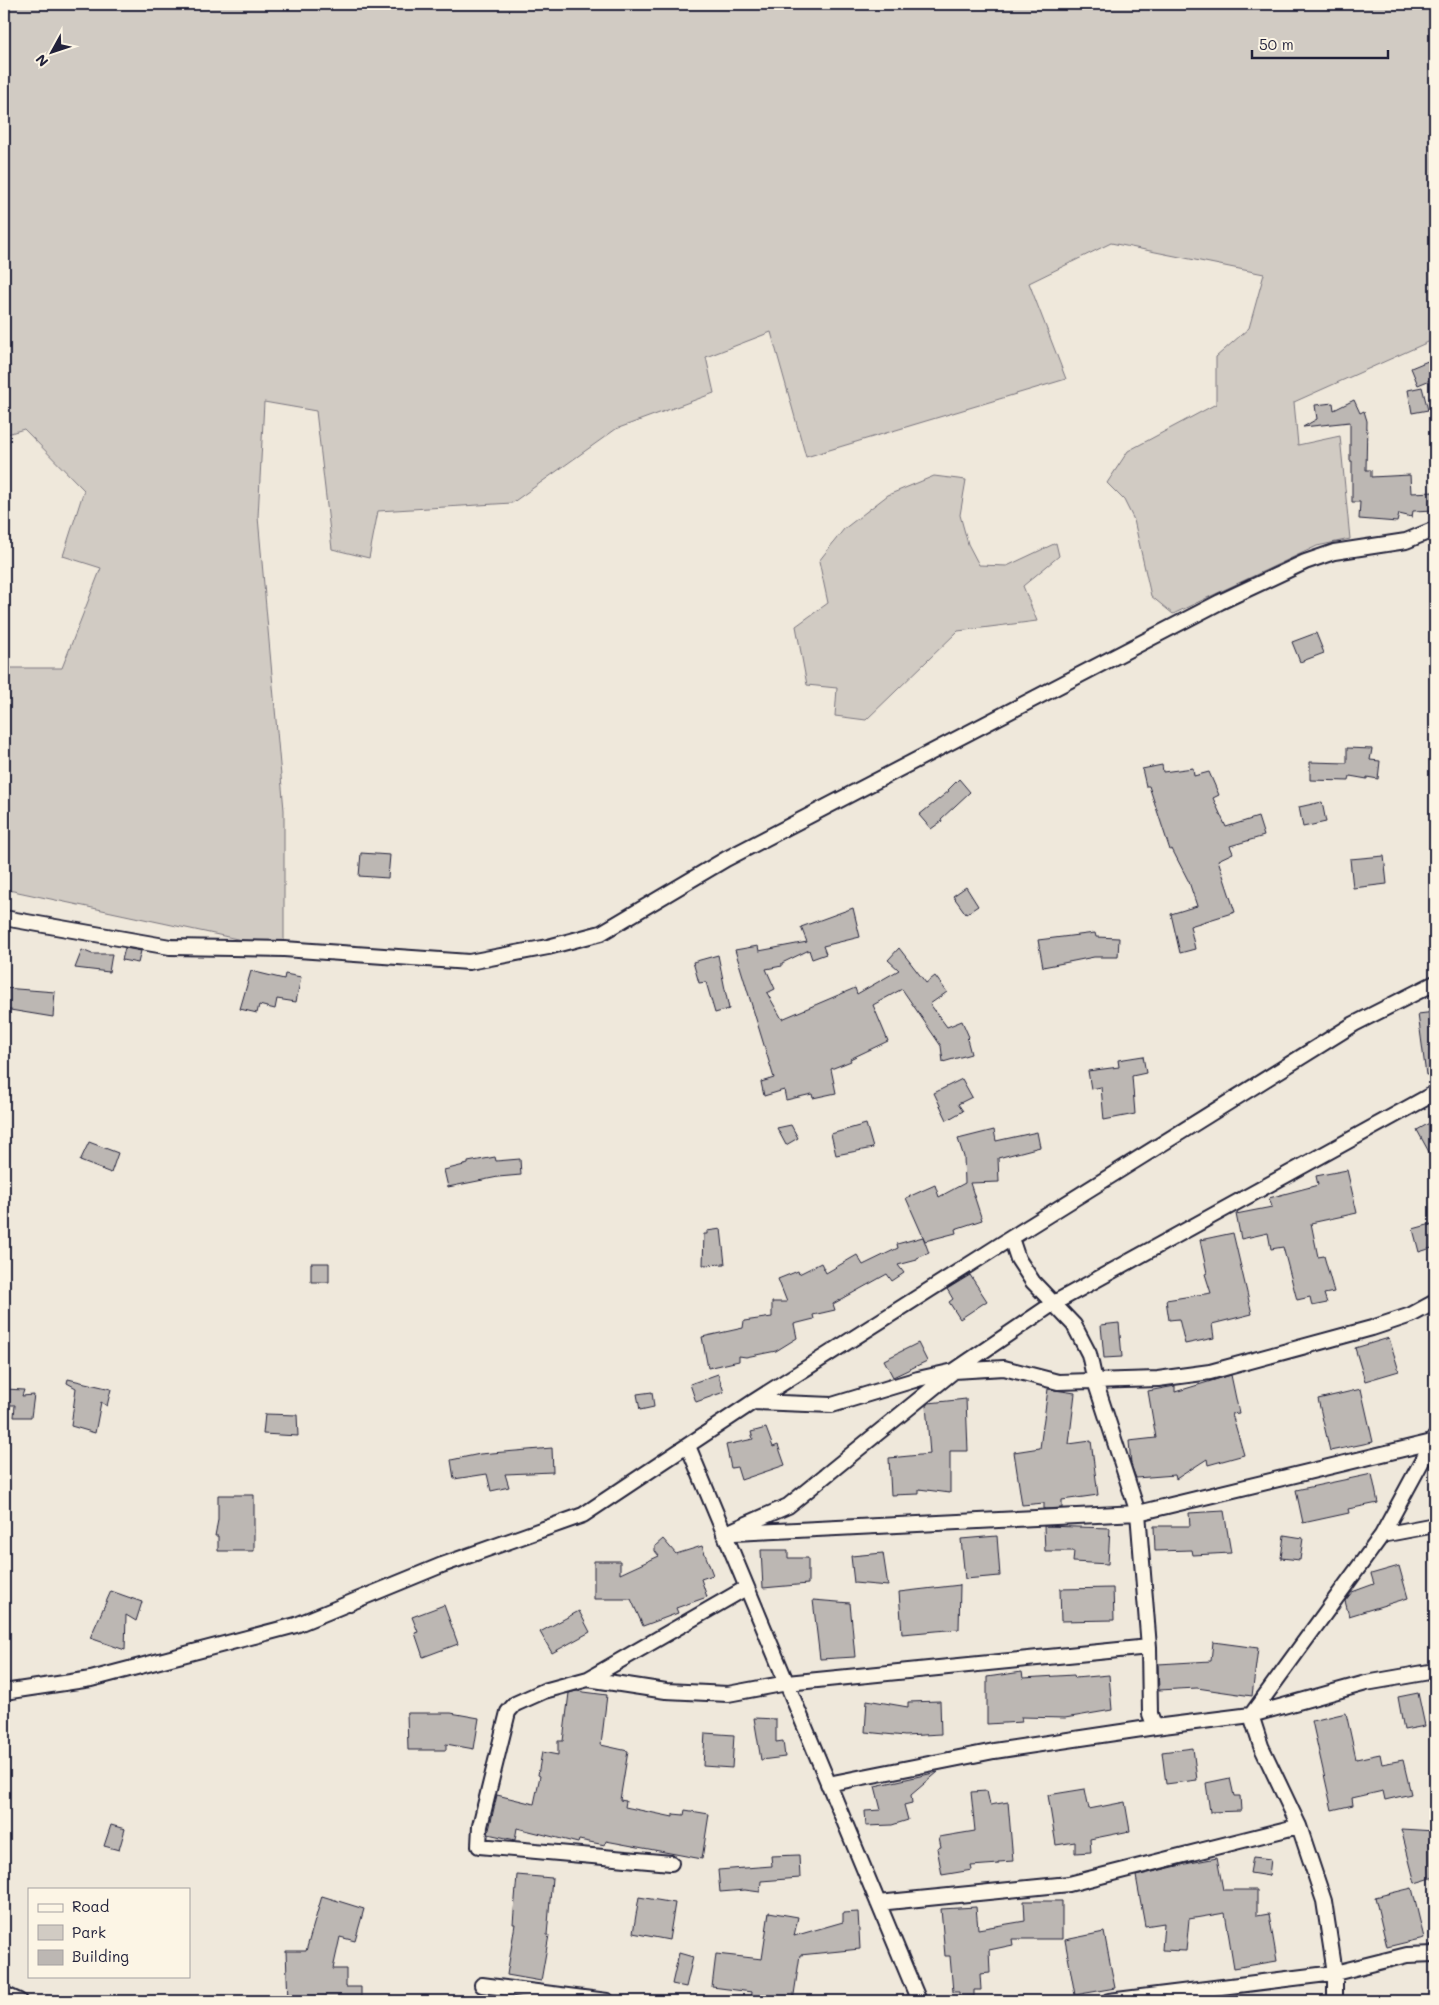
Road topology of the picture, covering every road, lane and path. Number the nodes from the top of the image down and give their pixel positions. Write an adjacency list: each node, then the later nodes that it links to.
1 (1435, 529): 2 (street)
2 (4, 918)
3 (1435, 983): 5 (street)
4 (1435, 1093): 7 (street)
5 (1011, 1238): 7 (street); 10 (street)
6 (1435, 1302): 9 (street)
7 (1054, 1303): 8 (street); 9 (street)
8 (954, 1371): 9 (street); 10 (street); 15 (street)
9 (1095, 1381): 13 (street)
10 (753, 1402): 12 (street)
11 (1434, 1439): 13 (street); 16 (street)
12 (688, 1446): 15 (street); 22 (street)
13 (1138, 1513): 15 (street); 18 (street)
14 (1435, 1525): 16 (street)
15 (724, 1534): 17 (street)
16 (1382, 1535): 23 (street)
17 (746, 1588): 20 (street); 21 (street)
18 (1149, 1647): 21 (street); 24 (street)
19 (1435, 1672): 23 (street)
20 (588, 1679): 21 (street); 27 (street)
21 (787, 1684): 25 (street)
22 (4, 1692)
23 (1250, 1715): 24 (street); 26 (street)
24 (1155, 1727): 25 (street)
25 (828, 1784): 28 (street)
26 (1300, 1826): 28 (street); 30 (street)
27 (671, 1863)
28 (878, 1903): 35 (street)
29 (1435, 1954): 30 (street)
30 (1335, 1973): 36 (street); 37 (street)
31 (482, 1985): 34 (street)
32 (4, 1994): 33 (street)
33 (20, 2001)
34 (607, 2001)
35 (919, 2001)
36 (1109, 2001)
37 (1336, 2001)

